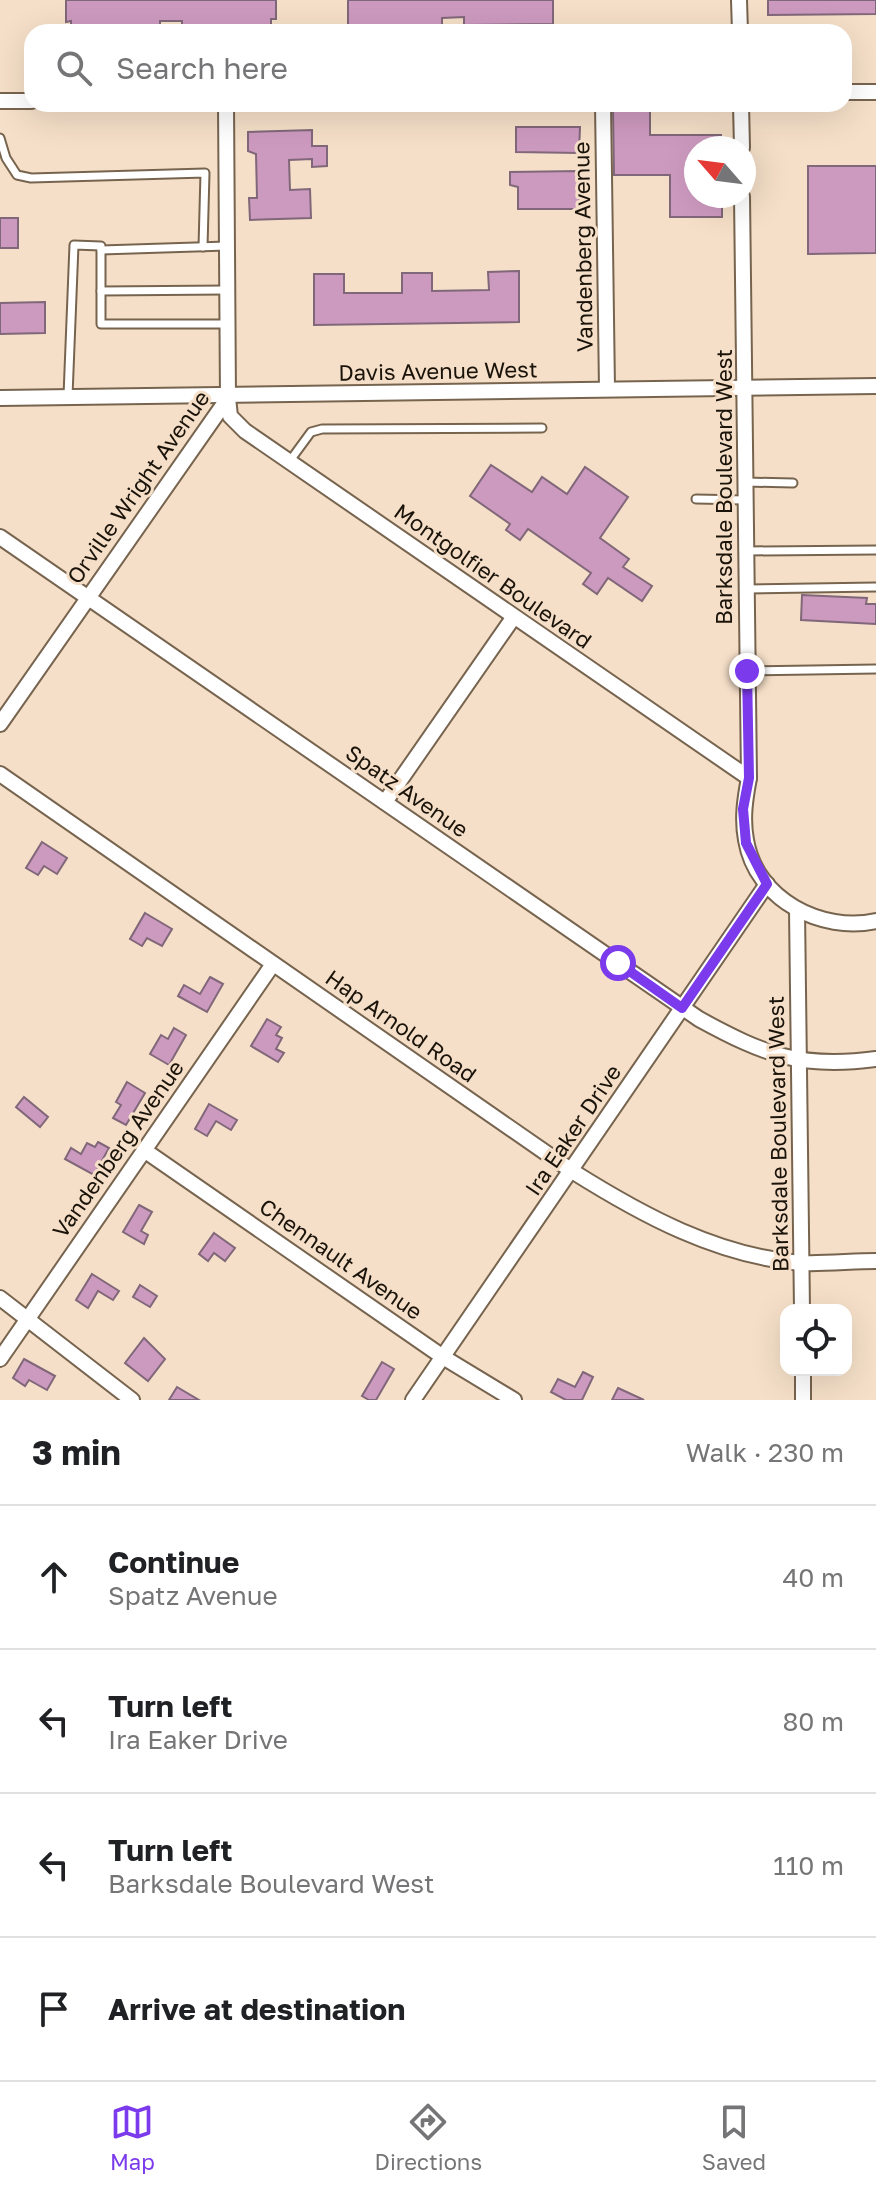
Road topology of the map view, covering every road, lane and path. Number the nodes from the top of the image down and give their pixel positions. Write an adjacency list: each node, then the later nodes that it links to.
1 (739, 0): 2 (street)
2 (740, 24)
3 (852, 92): 4 (street)
4 (876, 92)
5 (0, 101): 6 (street); 10 (lane)
6 (24, 101)
7 (226, 112): 14 (street, Orville Wright Avenue)
8 (603, 112): 22 (street, Vandenberg Avenue)
9 (741, 112): 11 (street)
10 (0, 115)
11 (742, 136)
12 (0, 138): 15 (lane)
13 (742, 208): 21 (street, Barksdale Boulevard West)
14 (227, 246): 15 (lane); 17 (street, Orville Wright Avenue)
15 (203, 247): 16 (lane)
16 (101, 250): 18 (lane); 24 (lane)
17 (227, 290): 18 (lane); 19 (street, Orville Wright Avenue)
18 (101, 291): 19 (lane)
19 (227, 324): 25 (street, Orville Wright Avenue)
20 (876, 386): 21 (street, Davis Avenue West)
21 (745, 388): 22 (street, Davis Avenue West); 28 (street, Barksdale Boulevard West)
22 (607, 389): 25 (street, Davis Avenue West)
23 (0, 398): 24 (street, Davis Avenue West)
24 (68, 398): 25 (street, Davis Avenue West)
25 (228, 398): 27 (street, Montgolfier Boulevard); 37 (street, Orville Wright Avenue)
26 (542, 428): 27 (lane)
27 (289, 462): 38 (street, Montgolfier Boulevard)
28 (746, 482): 29 (lane); 31 (street, Barksdale Boulevard West)
29 (793, 483)
30 (696, 499): 31 (lane)
31 (746, 500): 34 (street, Barksdale Boulevard West)
32 (0, 537): 37 (street, Spatz Avenue)
33 (876, 550): 34 (lane)
34 (747, 551): 36 (street, Barksdale Boulevard West)
35 (876, 587): 36 (lane)
36 (747, 589): 40 (street, Barksdale Boulevard West)
37 (88, 598): 41 (street, Orville Wright Avenue); 44 (street, Spatz Avenue)
38 (513, 618): 43 (street, Montgolfier Boulevard); 44 (street)
39 (876, 669): 40 (lane)
40 (747, 671): 43 (street, Barksdale Boulevard West)
41 (0, 724)
42 (0, 774): 48 (street, Hap Arnold Road)
43 (749, 778): 45 (street, Barksdale Boulevard West)
44 (385, 802): 49 (street, Spatz Avenue)
45 (767, 884): 46 (street, Barksdale Boulevard West); 49 (street, Ira Eaker Drive)
46 (794, 908): 47 (street); 51 (street, Barksdale Boulevard West)
47 (876, 921)
48 (273, 964): 52 (street, Vandenberg Avenue); 53 (street, Hap Arnold Road)
49 (682, 1008): 51 (street, Spatz Avenue); 53 (street, Ira Eaker Drive)
50 (876, 1059): 51 (street, Spatz Avenue)
51 (799, 1061): 55 (street, Barksdale Boulevard West)
52 (144, 1150): 58 (street, Vandenberg Avenue); 59 (street, Chennault Avenue)
53 (572, 1171): 55 (street, Hap Arnold Road); 59 (street, Ira Eaker Drive)
54 (876, 1261): 55 (street, Hap Arnold Road)
55 (801, 1263): 57 (street, Barksdale Boulevard West)
56 (0, 1298): 58 (street)
57 (802, 1304)
58 (27, 1319): 60 (street, Vandenberg Avenue); 62 (street)
59 (443, 1357): 63 (street, Ira Eaker Drive); 64 (street, Chennault Avenue)
60 (0, 1359)
61 (803, 1376): 65 (street)
62 (132, 1400)
63 (413, 1400)
64 (514, 1400)
65 (803, 1400)

